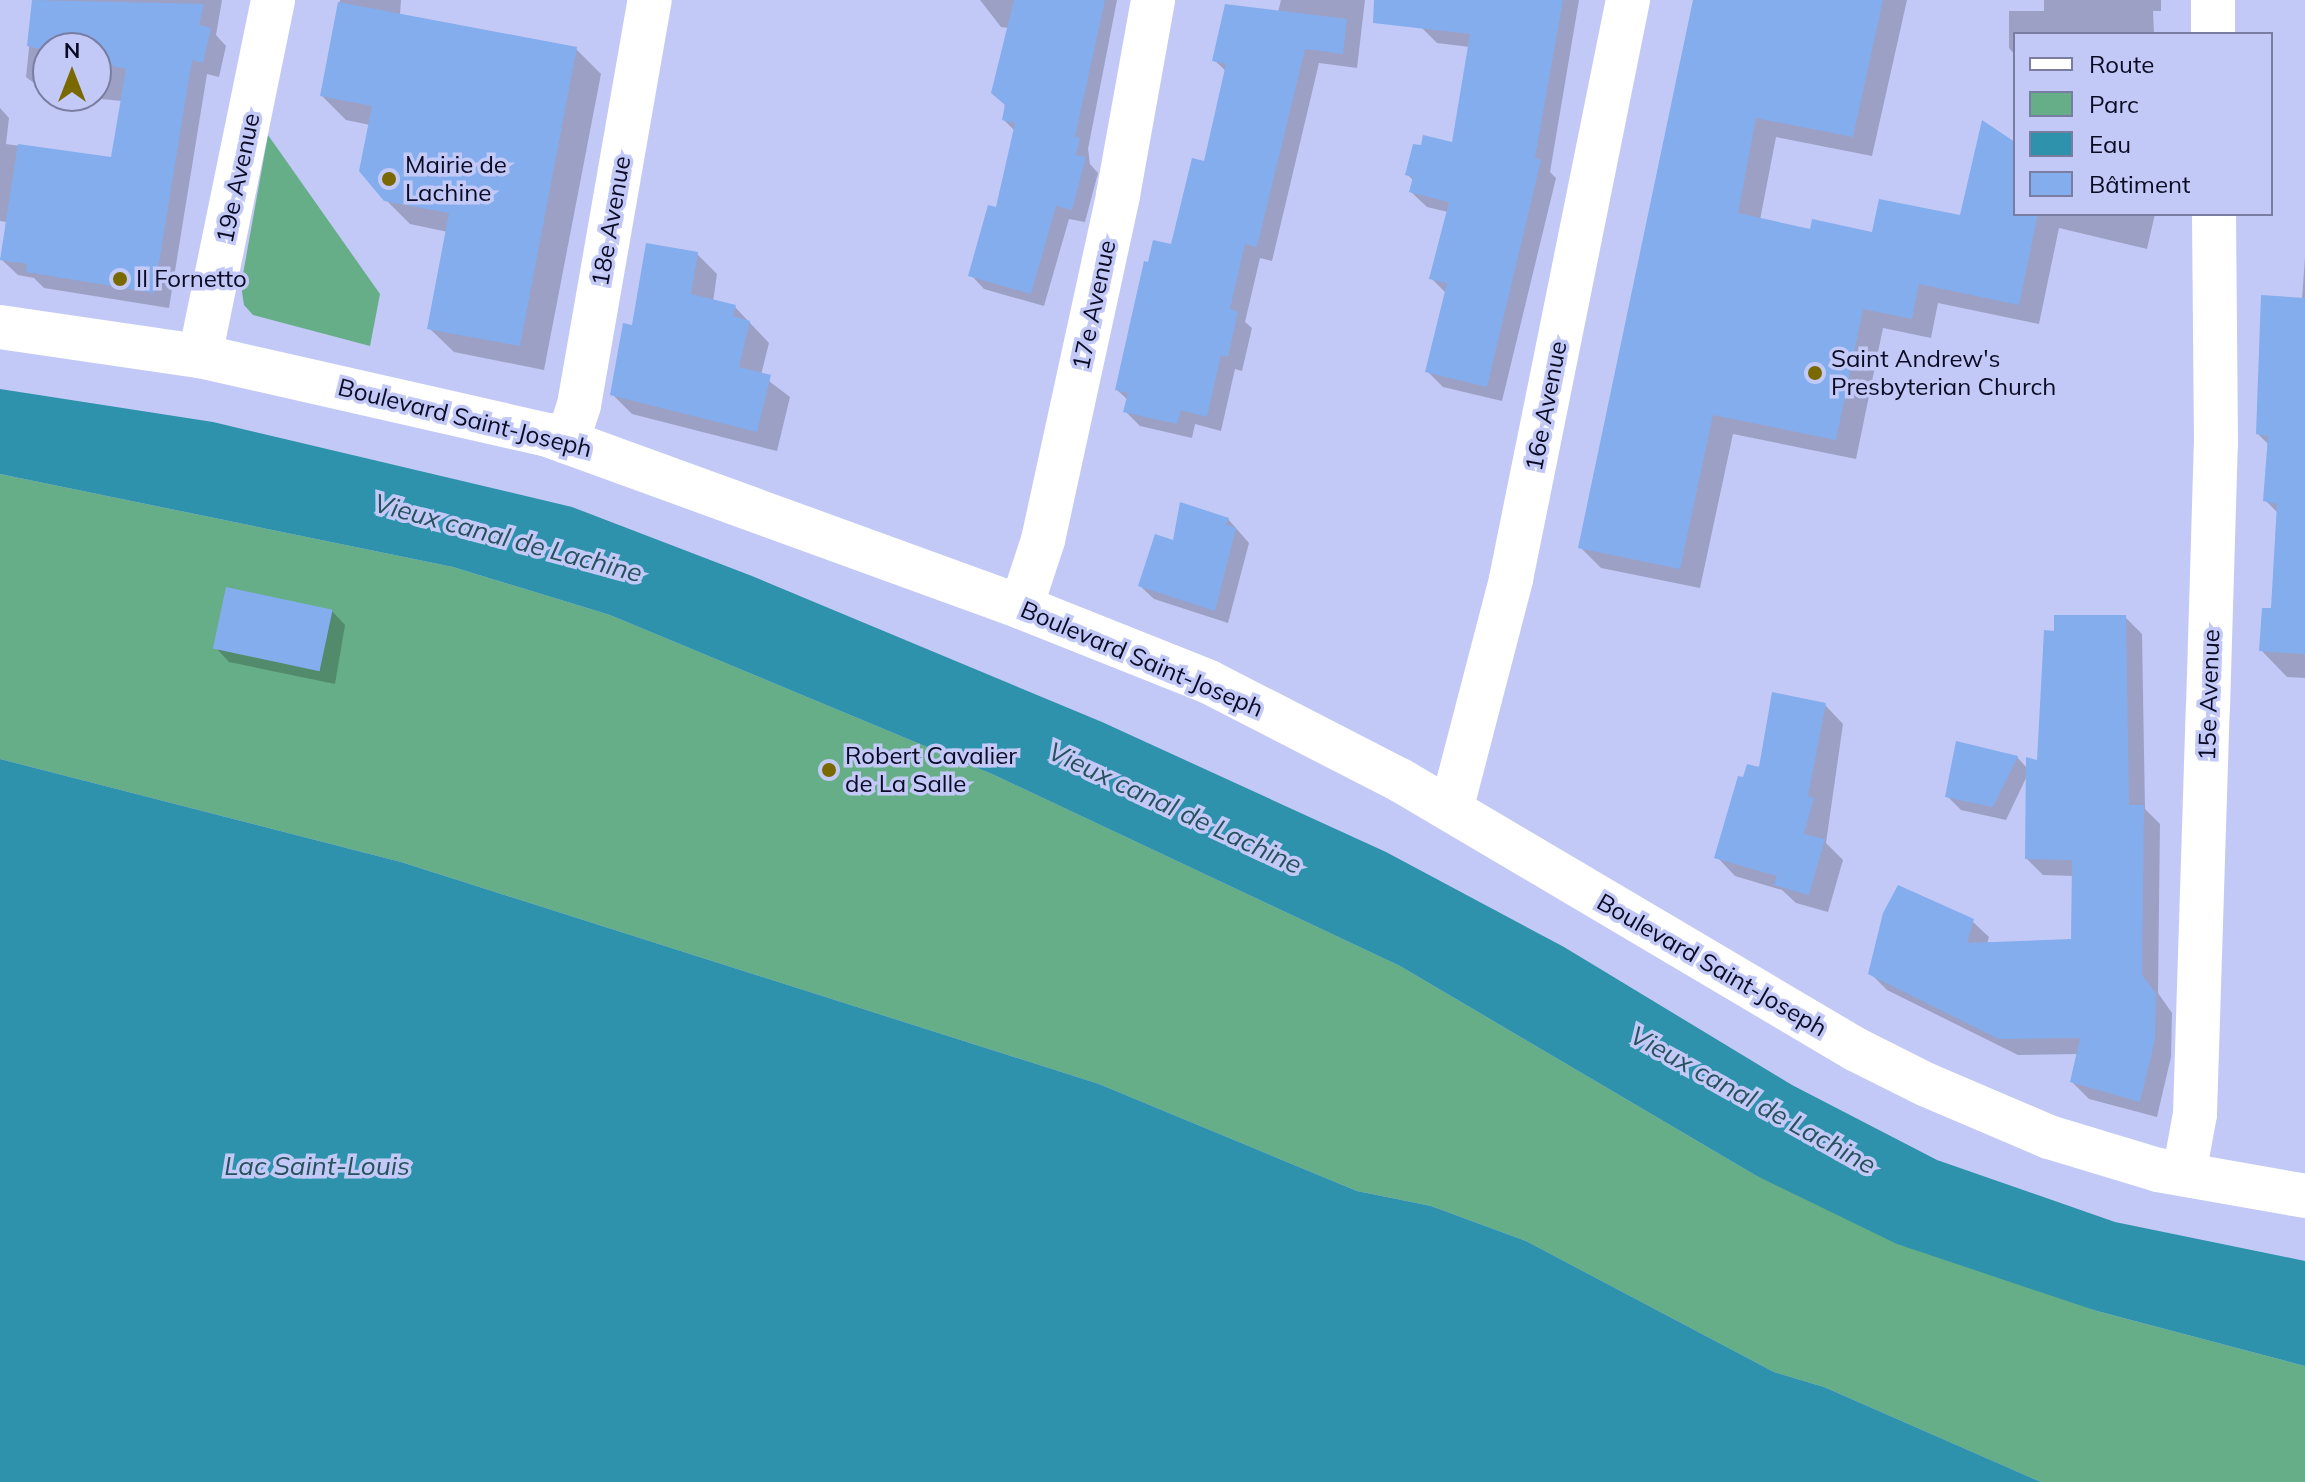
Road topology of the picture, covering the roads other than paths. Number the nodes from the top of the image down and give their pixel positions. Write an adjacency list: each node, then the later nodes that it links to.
1 (273, 0): 9 (street, 19e Avenue)
2 (650, 0): 10 (street, 18e Avenue)
3 (1153, 0): 11 (street, 17e Avenue)
4 (1628, 0): 12 (street, 16e Avenue)
5 (2213, 0): 6 (street)
6 (2213, 32)
7 (2214, 216): 13 (street, 15e Avenue)
8 (0, 327): 9 (street, Boulevard Saint-Joseph)
9 (200, 356): 10 (street, Boulevard Saint-Joseph)
10 (567, 442): 11 (street, Boulevard Saint-Joseph)
11 (1021, 607): 12 (street, Boulevard Saint-Joseph)
12 (1451, 810): 13 (street, Boulevard Saint-Joseph)
13 (2184, 1174): 14 (street, Boulevard Saint-Joseph)
14 (2305, 1196)

